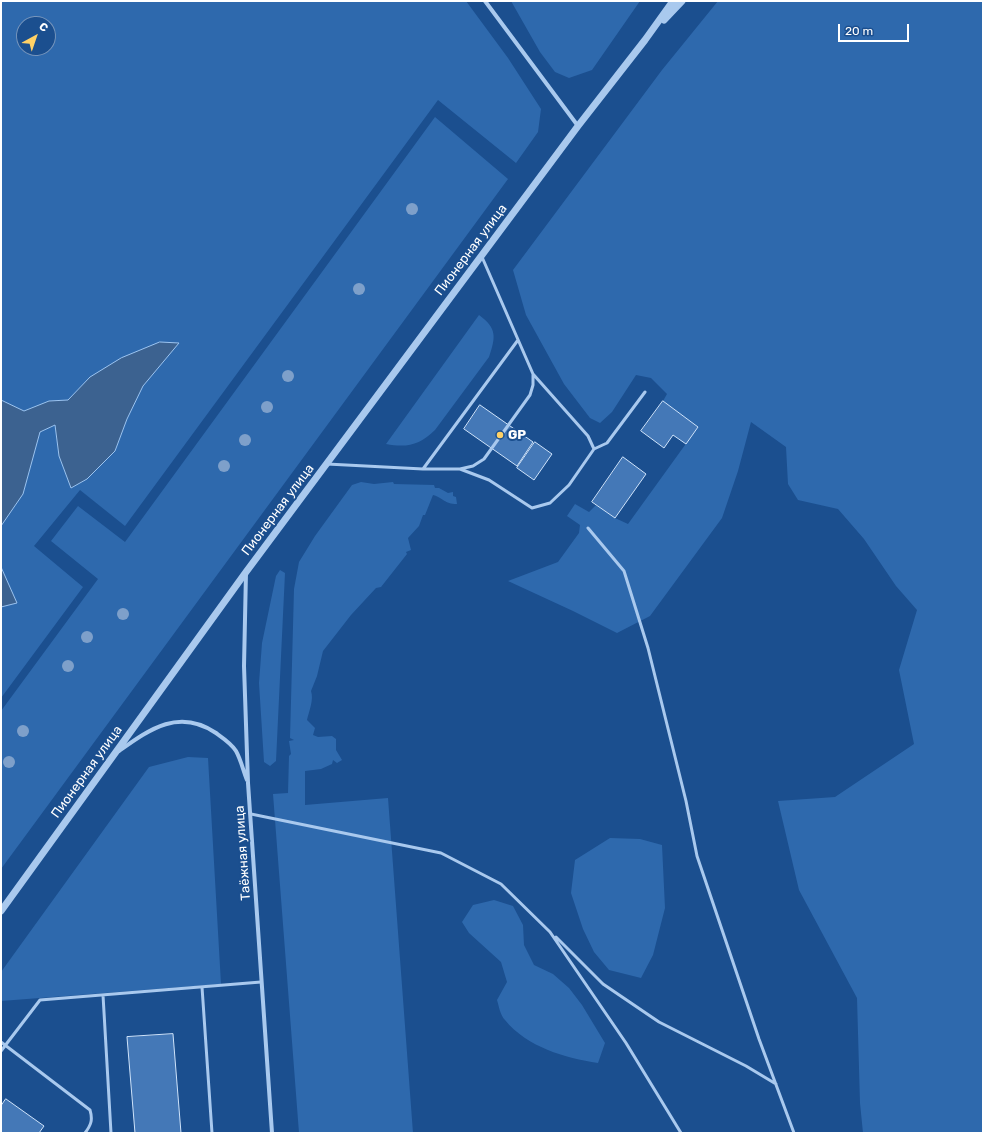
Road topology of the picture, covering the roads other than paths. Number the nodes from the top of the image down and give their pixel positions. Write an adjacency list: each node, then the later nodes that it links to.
1 (485, 1): 5 (street)
2 (673, 1): 4 (street)
3 (682, 1): 4 (street)
4 (645, 40): 5 (street, Пионерная улица)
5 (578, 126): 6 (street, Пионерная улица)
6 (482, 256): 7 (lane); 11 (street, Пионерная улица)
7 (518, 340): 8 (lane); 12 (lane)
8 (533, 374): 10 (lane); 13 (lane)
9 (645, 392): 10 (lane)
10 (594, 449): 13 (lane)
11 (327, 464): 12 (lane); 15 (street, Пионерная улица)
12 (423, 469): 13 (lane)
13 (460, 469)
14 (588, 528): 27 (lane)
15 (246, 572): 16 (street, Пионерная улица); 17 (street, Таёжная улица)
16 (116, 754): 17 (street); 19 (street, Пионерная улица)
17 (248, 783): 18 (street, Таёжная улица)
18 (251, 814): 20 (lane); 21 (street, Таёжная улица)
19 (1, 911)
20 (550, 932): 27 (lane); 32 (lane)
21 (261, 982): 22 (lane); 31 (street, Таёжная улица)
22 (202, 987): 23 (lane); 30 (lane)
23 (103, 995): 25 (lane); 29 (lane)
24 (1, 1042): 25 (lane)
25 (5, 1045): 26 (lane); 28 (lane)
26 (1, 1051)
27 (776, 1084): 33 (lane)
28 (85, 1133)
29 (111, 1133)
30 (212, 1133)
31 (272, 1133)
32 (680, 1133)
33 (794, 1133)

